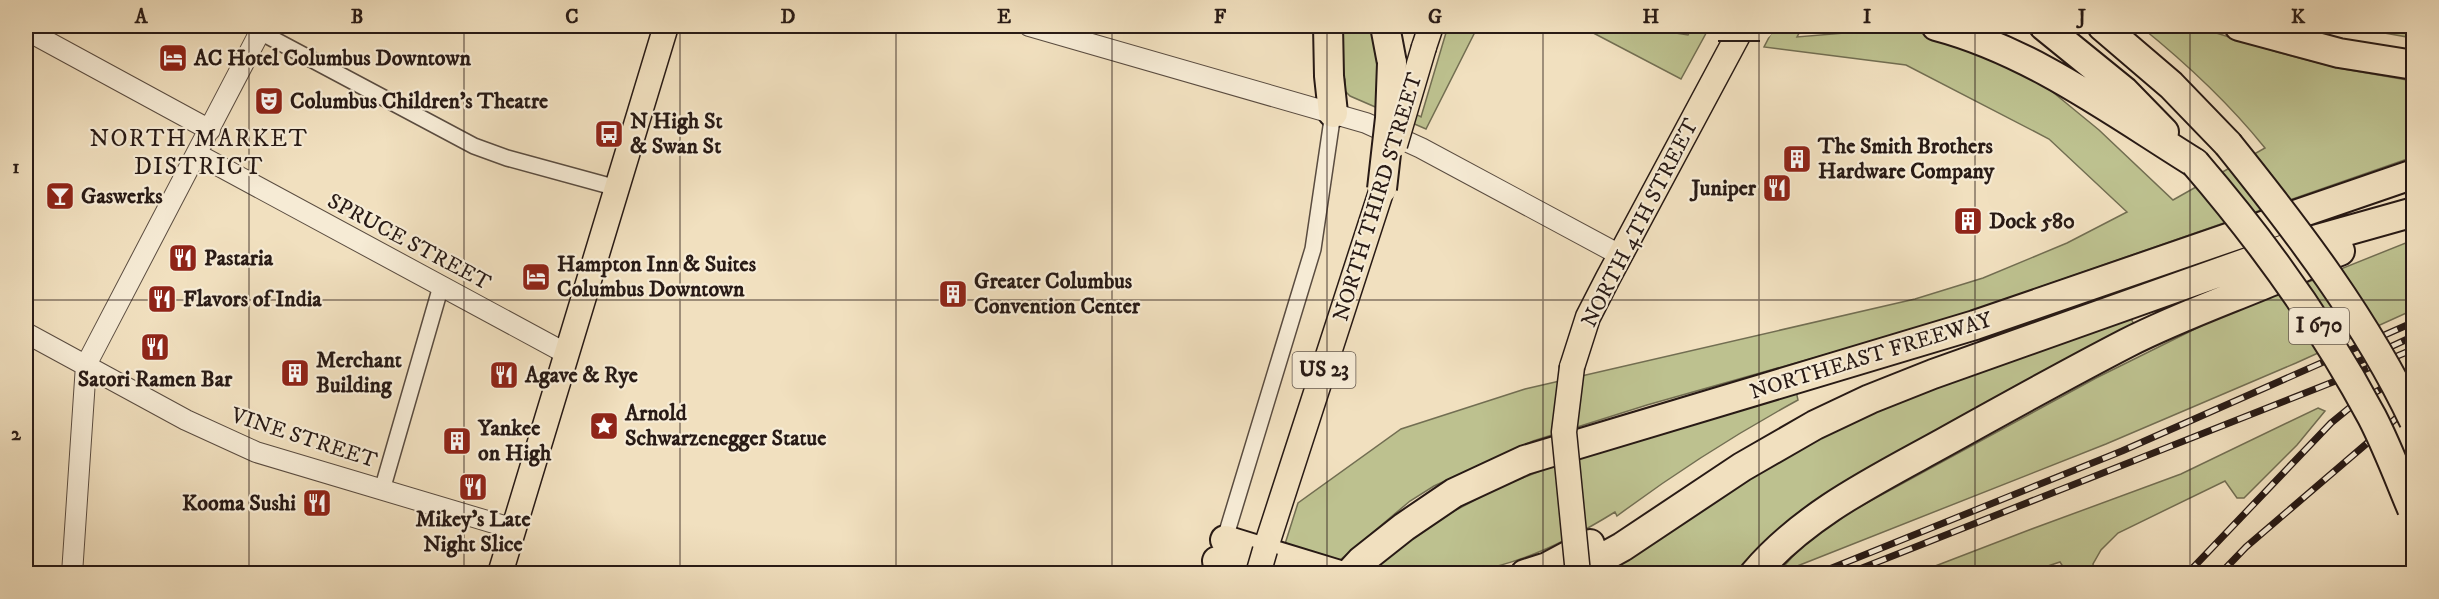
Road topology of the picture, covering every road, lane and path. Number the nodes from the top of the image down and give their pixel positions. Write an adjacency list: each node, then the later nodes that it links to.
1 (666, 26): 21 (main road)
2 (1029, 26): 16 (street)
3 (1328, 26): 16 (highway)
4 (1718, 26): 6 (highway, bridge)
5 (1743, 26): 25 (main road, NORTH 4TH STREET)
6 (1760, 26)
7 (1936, 26): 19 (highway)
8 (2044, 26): 19 (highway, I 670)
9 (2102, 26): 31 (highway, bridge)
10 (2239, 26): 15 (highway)
11 (262, 29): 17 (street); 21 (street)
12 (26, 30): 17 (street)
13 (1387, 32): 22 (highway, bridge)
14 (1428, 36): 22 (main road, NORTH THIRD STREET / US 23, bridge)
15 (2414, 65)
16 (1333, 113): 25 (street); 35 (street)
17 (210, 130): 18 (street)
18 (197, 154): 26 (street, SPRUCE STREET); 30 (street)
19 (2195, 163): 33 (highway, I 670, bridge)
20 (2414, 174): 27 (highway, NORTHEAST FREEWAY)
21 (617, 188): 29 (main road)
22 (1382, 189): 39 (main road, NORTH THIRD STREET / US 23, bridge)
23 (2414, 212): 41 (highway)
24 (2414, 221): 43 (highway)
25 (1620, 255): 42 (main road, NORTH 4TH STREET, bridge)
26 (441, 286): 29 (street, SPRUCE STREET); 32 (street)
27 (1975, 325): 36 (highway, NORTHEAST FREEWAY); 40 (highway)
28 (26, 333): 30 (street, VINE STREET)
29 (567, 354): 34 (main road)
30 (86, 365): 32 (street, VINE STREET); 37 (street)
31 (2414, 421)
32 (382, 490): 34 (street, VINE STREET)
33 (2413, 510)
34 (513, 529): 38 (main road)
35 (1218, 558): 36 (highway); 39 (highway)
36 (1349, 569)
37 (72, 573)
38 (500, 573)
39 (1258, 573)
40 (1525, 573)
41 (1573, 573)
42 (1578, 573)
43 (1754, 573)

